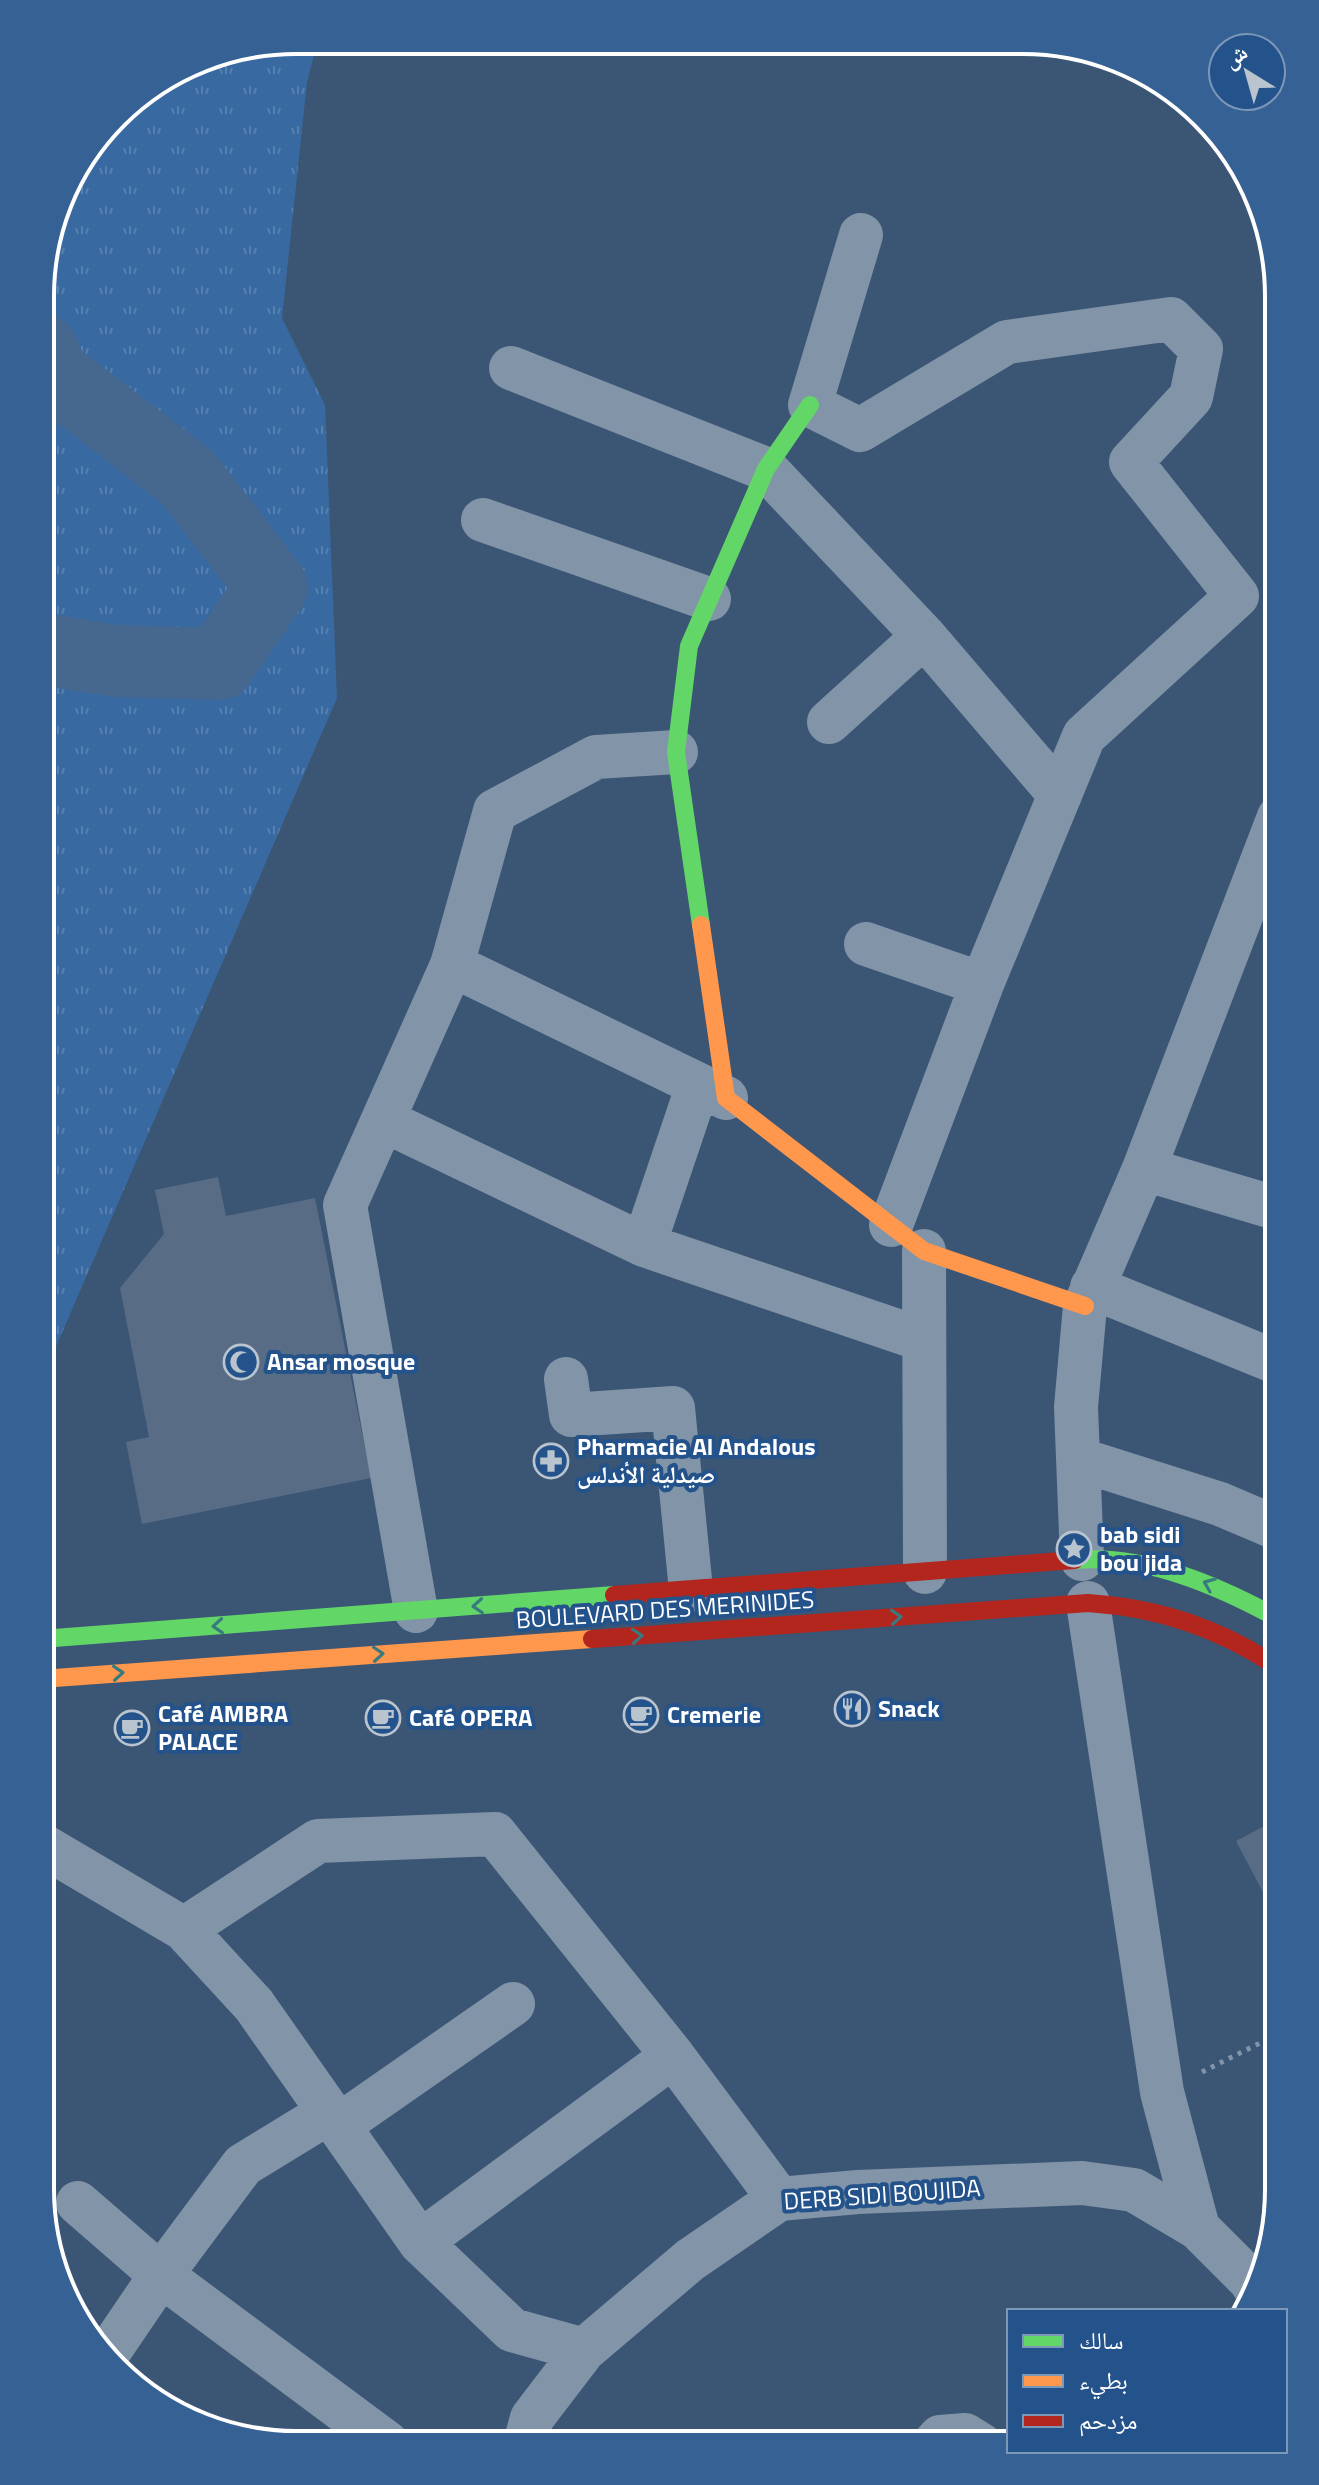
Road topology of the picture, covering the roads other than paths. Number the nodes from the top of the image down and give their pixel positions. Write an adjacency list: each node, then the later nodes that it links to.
1 (861, 235): 3 (street)
2 (511, 368): 4 (street)
3 (810, 405): 4 (main road); 10 (street)
4 (766, 469): 6 (main road); 7 (street)
5 (483, 520): 6 (street)
6 (709, 599): 9 (main road)
7 (924, 636): 8 (street); 10 (street)
8 (829, 722)
9 (676, 752): 13 (street); 15 (main road)
10 (1060, 795): 14 (street)
11 (1265, 854): 17 (street)
12 (866, 944): 14 (street)
13 (452, 965): 15 (street); 16 (street)
14 (982, 984): 19 (street)
15 (712, 1092): 19 (main road); 20 (street)
16 (383, 1120): 20 (street); 31 (street)
17 (1144, 1169): 18 (street); 21 (street)
18 (1265, 1205)
19 (907, 1238): 21 (main road); 22 (street)
20 (644, 1245): 22 (street)
21 (1088, 1296): 23 (street); 25 (street)
22 (924, 1340): 28 (street)
23 (1264, 1358)
24 (566, 1379): 29 (street)
25 (1078, 1459): 26 (street); 27 (street)
26 (1264, 1523)
27 (1082, 1559): 28 (main road, BOULEVARD DES MERINIDES); 32 (main road, BOULEVARD DES MERINIDES, one-way to 27)
28 (925, 1572): 29 (main road, BOULEVARD DES MERINIDES)
29 (691, 1590): 31 (main road, BOULEVARD DES MERINIDES, one-way to 31)
30 (1088, 1603): 34 (main road, BOULEVARD DES MERINIDES); 35 (main road, BOULEVARD DES MERINIDES, one-way to 30); 43 (street)
31 (416, 1611): 33 (main road, BOULEVARD DES MERINIDES, one-way to 33)
32 (1264, 1611)
33 (54, 1638)
34 (1264, 1659)
35 (54, 1678)
36 (54, 1852): 37 (street)
37 (184, 1929): 39 (street); 40 (street)
38 (513, 2004): 40 (street)
39 (673, 2056): 41 (street); 44 (street)
40 (333, 2119): 44 (street); 45 (street)
41 (779, 2199): 43 (street, DERB SIDI BOUJIDA); 48 (street, DERB SIDI BOUJIDA)
42 (78, 2203): 45 (street)
43 (1198, 2228): 46 (street, DERB SIDI BOUJIDA)
44 (420, 2242): 48 (street)
45 (161, 2275): 47 (street); 49 (street)
46 (1248, 2278)
47 (113, 2346)
48 (584, 2350): 50 (street, DERB SIDI BOUJIDA)
49 (371, 2431)
50 (528, 2431)

